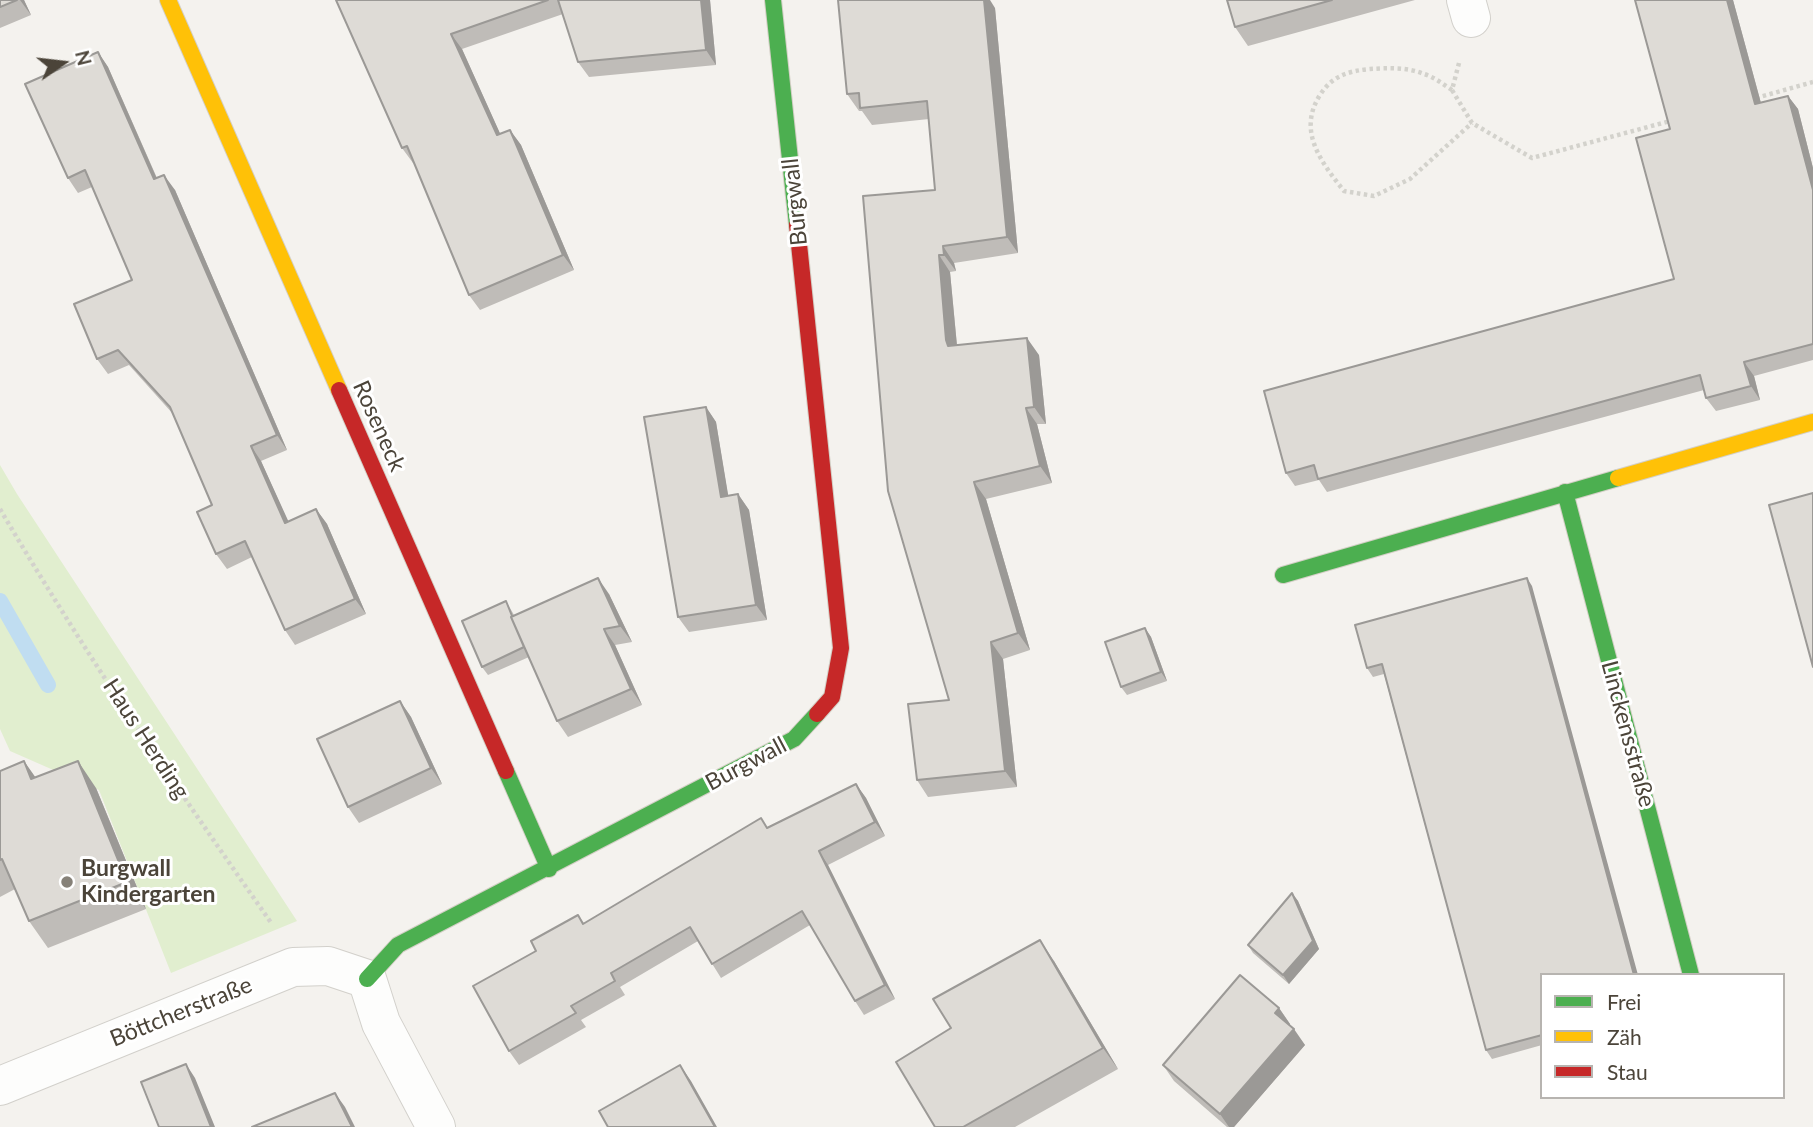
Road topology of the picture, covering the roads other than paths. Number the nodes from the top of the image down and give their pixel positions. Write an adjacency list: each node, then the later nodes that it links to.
1 (168, 0): 6 (street, Roseneck)
2 (772, 0): 6 (street, Burgwall)
3 (1813, 422): 4 (street)
4 (1565, 492): 5 (street); 7 (street, Linckensstraße)
5 (1283, 575)
6 (549, 869): 8 (street, Burgwall)
7 (1690, 973)
8 (367, 979): 9 (street, Böttcherstraße); 10 (street)
9 (0, 1086)
10 (436, 1127)

